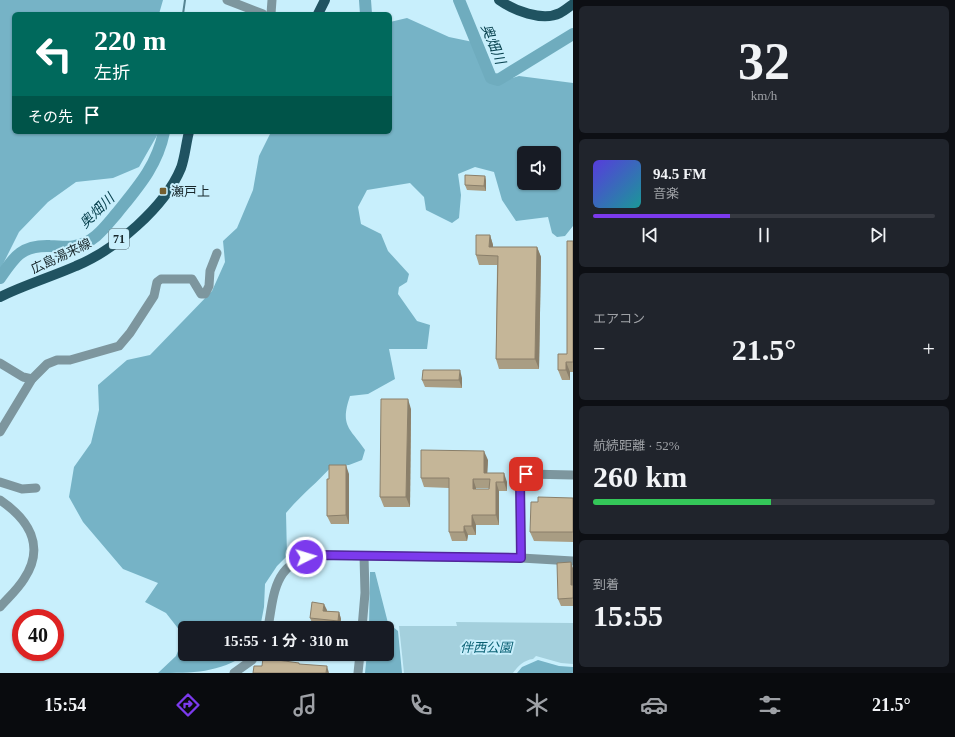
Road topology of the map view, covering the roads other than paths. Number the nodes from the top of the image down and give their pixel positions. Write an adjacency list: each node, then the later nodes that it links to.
1 (227, 0): 6 (street)
2 (272, 0): 7 (street)
3 (325, 0): 8 (main road)
4 (498, 0): 5 (main road)
5 (573, 4)
6 (258, 12)
7 (271, 12)
8 (319, 12)
9 (189, 134): 11 (main road, 広島湯来線 / 71)
10 (217, 253): 13 (street)
11 (0, 297)
12 (0, 363): 13 (street)
13 (32, 379): 14 (street)
14 (0, 432)
15 (573, 475): 20 (street)
16 (0, 482): 17 (street)
17 (36, 488)
18 (0, 500): 22 (street)
19 (364, 556): 20 (street); 23 (street); 24 (street)
20 (521, 558): 21 (street)
21 (573, 561)
22 (0, 607)
23 (269, 621)
24 (363, 621)
25 (251, 661): 27 (street)
26 (359, 661): 28 (street)
27 (234, 673)
28 (358, 673)

